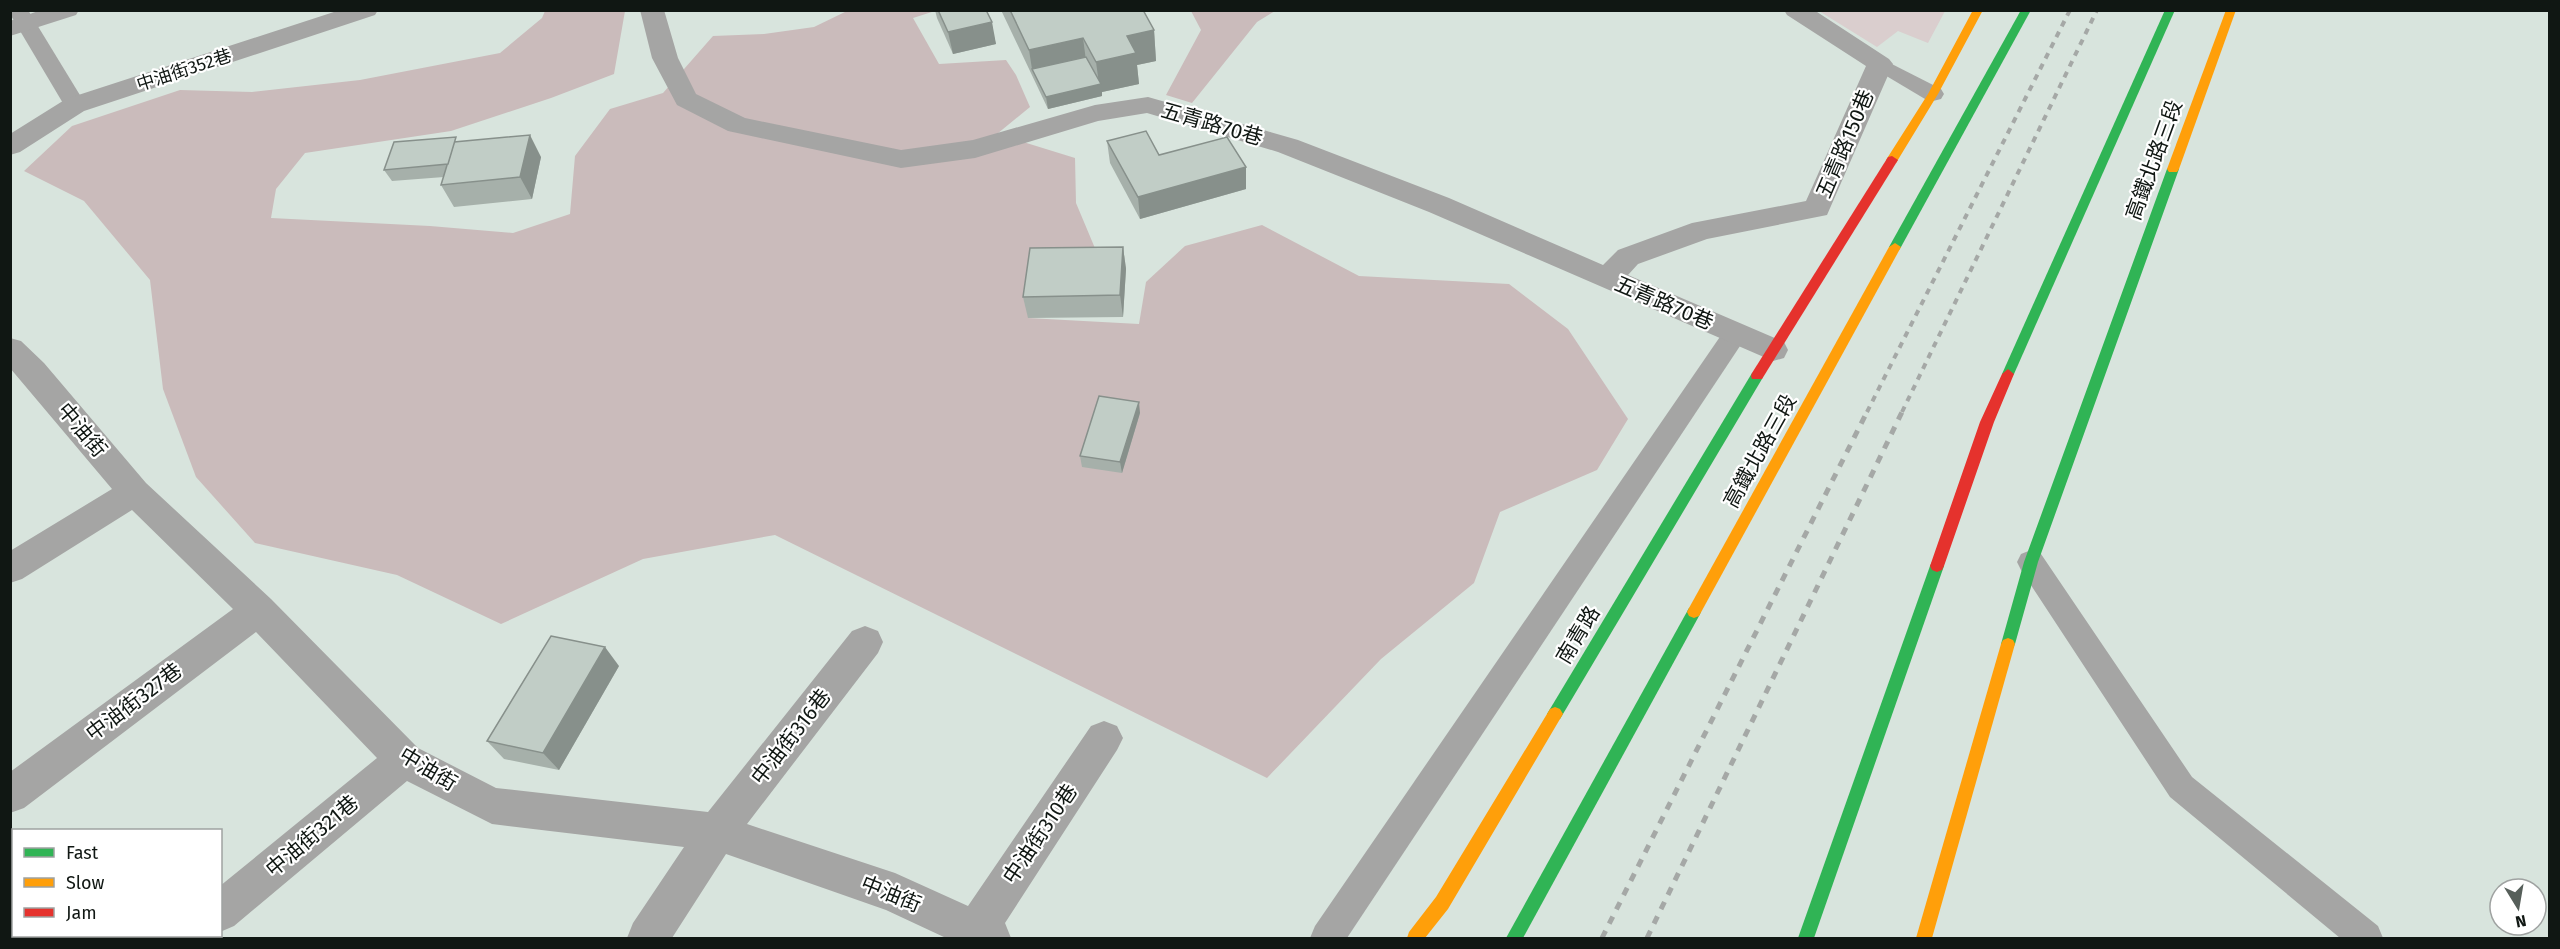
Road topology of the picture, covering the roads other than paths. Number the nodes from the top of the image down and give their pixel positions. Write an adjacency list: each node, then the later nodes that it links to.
1 (67, 10): 9 (street)
2 (366, 10): 12 (street, 中油街352巷)
3 (652, 10): 14 (street, 五青路70巷)
4 (1796, 10): 10 (street, 五青路150巷)
5 (1978, 10): 11 (main road)
6 (2026, 10): 32 (main road, 高鐵北路三段)
7 (2170, 10): 33 (main road, 高鐵北路三段)
8 (2231, 10): 19 (main road, 高鐵北路三段)
9 (18, 21): 12 (lane)
10 (1880, 64): 11 (lane); 14 (street, 五青路150巷)
11 (1933, 94): 16 (main road)
12 (75, 105): 13 (street, 中油街352巷)
13 (10, 146)
14 (1607, 279): 15 (street, 五青路70巷)
15 (1735, 334): 16 (street, 五青路70巷); 30 (lane)
16 (1773, 350): 31 (main road, 南青路)
17 (18, 368): 18 (street, 中油街)
18 (134, 492): 20 (street); 21 (street, 中油街)
19 (2031, 562): 34 (main road); 35 (lane)
20 (10, 569)
21 (258, 610): 24 (street, 中油街); 25 (street, 中油街327巷)
22 (866, 642): 26 (street, 中油街316巷)
23 (1104, 738): 28 (street, 中油街310巷)
24 (404, 760): 26 (street, 中油街); 27 (street, 中油街321巷)
25 (10, 795)
26 (717, 832): 28 (street, 中油街); 29 (street, 中油街316巷)
27 (222, 910)
28 (979, 936)
29 (648, 939)
30 (1327, 939)
31 (1415, 939)
32 (1514, 939)
33 (1806, 939)
34 (1924, 939)
35 (2366, 939)

